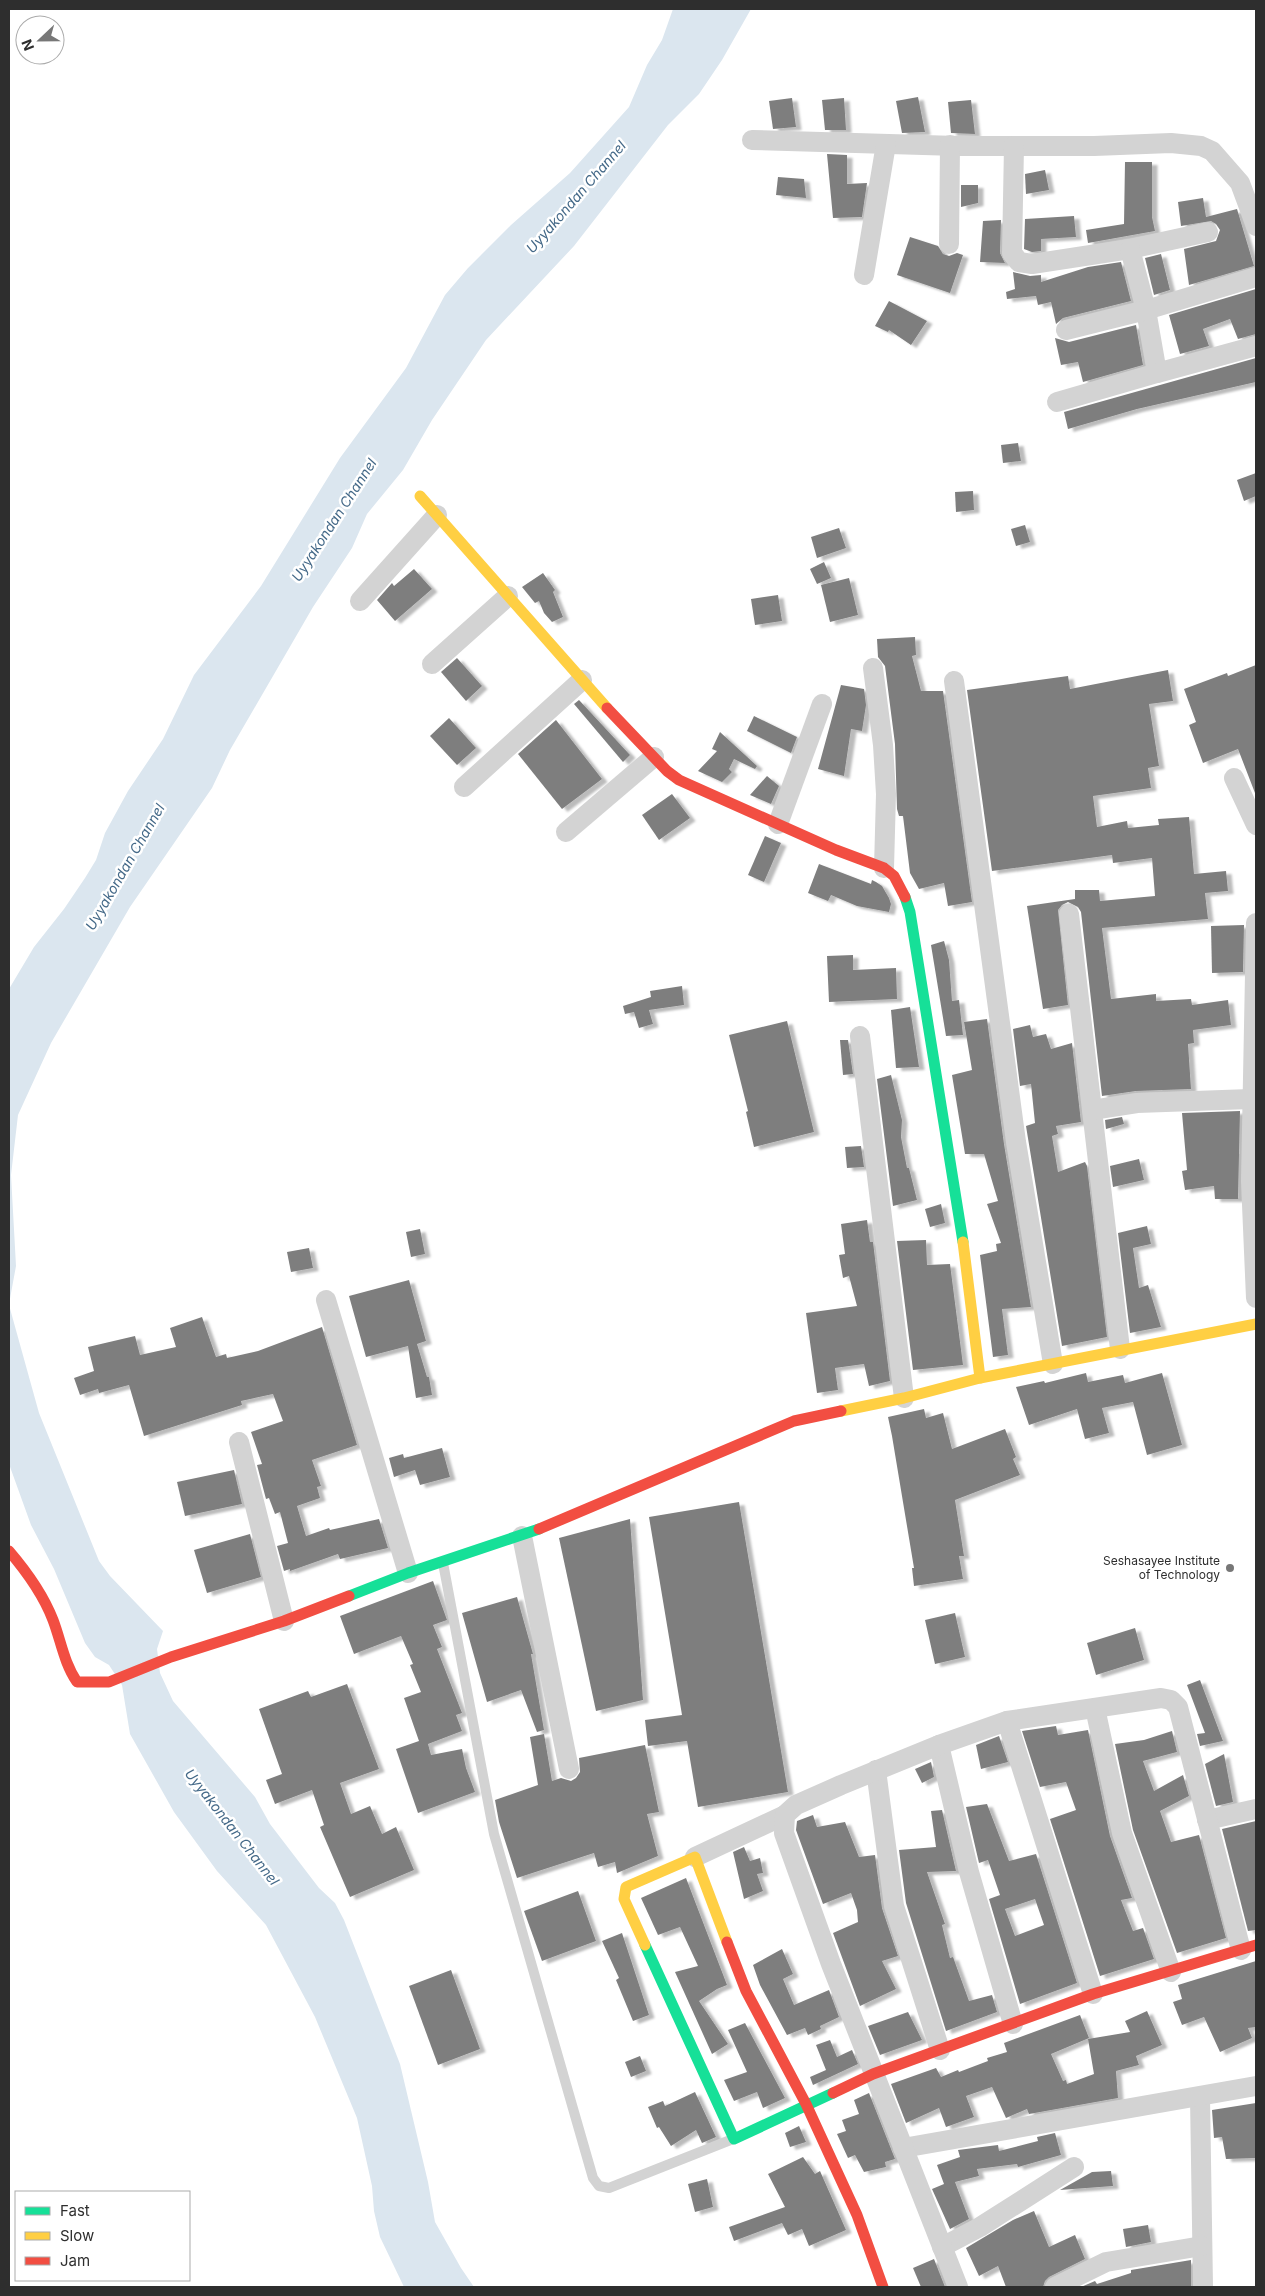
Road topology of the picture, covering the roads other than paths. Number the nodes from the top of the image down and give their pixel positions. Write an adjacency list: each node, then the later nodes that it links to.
1 (752, 140): 2 (street)
2 (886, 144): 3 (street); 9 (street)
3 (950, 146): 4 (street); 7 (street)
4 (1014, 146): 5 (street); 8 (street)
5 (1256, 226)
6 (1208, 232): 8 (street)
7 (949, 244)
8 (1130, 249): 11 (street)
9 (864, 275)
10 (1256, 277): 11 (street)
11 (1146, 310): 12 (street); 14 (street)
12 (1066, 330)
13 (1256, 346): 14 (street)
14 (1157, 373): 15 (street)
15 (1057, 402)
16 (420, 496): 17 (street)
17 (437, 515): 18 (street); 19 (street)
18 (508, 596): 20 (street); 22 (street)
19 (360, 601)
20 (432, 664)
21 (873, 668): 31 (street)
22 (582, 680): 25 (street); 27 (street)
23 (954, 681): 42 (street)
24 (822, 704): 28 (street)
25 (654, 757): 28 (street); 30 (street)
26 (1234, 778): 29 (street)
27 (464, 788)
28 (778, 824): 31 (street)
29 (1256, 825)
30 (566, 832)
31 (884, 868): 43 (street)
32 (1069, 914): 36 (street)
33 (1256, 932): 35 (street)
34 (860, 1036): 44 (street)
35 (1251, 1099): 36 (street); 37 (street)
36 (1092, 1110): 41 (street)
37 (1253, 1181): 38 (street)
38 (1256, 1298)
39 (326, 1300): 49 (street)
40 (1256, 1324): 41 (street)
41 (1120, 1349): 42 (street)
42 (1053, 1364): 43 (street)
43 (980, 1378): 44 (street)
44 (904, 1398): 46 (street)
45 (239, 1442): 50 (street)
46 (522, 1536): 48 (street); 54 (street)
47 (9, 1551): 50 (street)
48 (443, 1562): 49 (street); 69 (lane)
49 (408, 1573): 50 (street)
50 (284, 1621)
51 (1095, 1708): 52 (street); 58 (street); 61 (street)
52 (1007, 1721): 53 (street); 62 (street)
53 (939, 1744): 55 (street); 63 (street)
54 (570, 1769)
55 (876, 1770): 57 (street); 64 (street)
56 (1256, 1809): 58 (street)
57 (785, 1815): 59 (street); 65 (street)
58 (1207, 1820): 60 (street)
59 (695, 1857): 68 (street); 69 (street)
60 (1249, 1948): 61 (street)
61 (1171, 1972): 62 (street)
62 (1093, 1994): 63 (street)
63 (1013, 2024): 64 (street)
64 (940, 2050): 65 (street)
65 (873, 2074): 68 (street); 70 (street)
66 (1256, 2086): 67 (street)
67 (1200, 2097): 70 (street); 72 (street)
68 (806, 2104): 69 (street); 74 (street)
69 (734, 2139)
70 (903, 2148): 73 (street)
71 (1074, 2167): 73 (street)
72 (1202, 2246): 76 (street); 77 (street)
73 (942, 2247): 75 (street)
74 (883, 2287)
75 (958, 2287)
76 (1054, 2287)
77 (1202, 2287)

